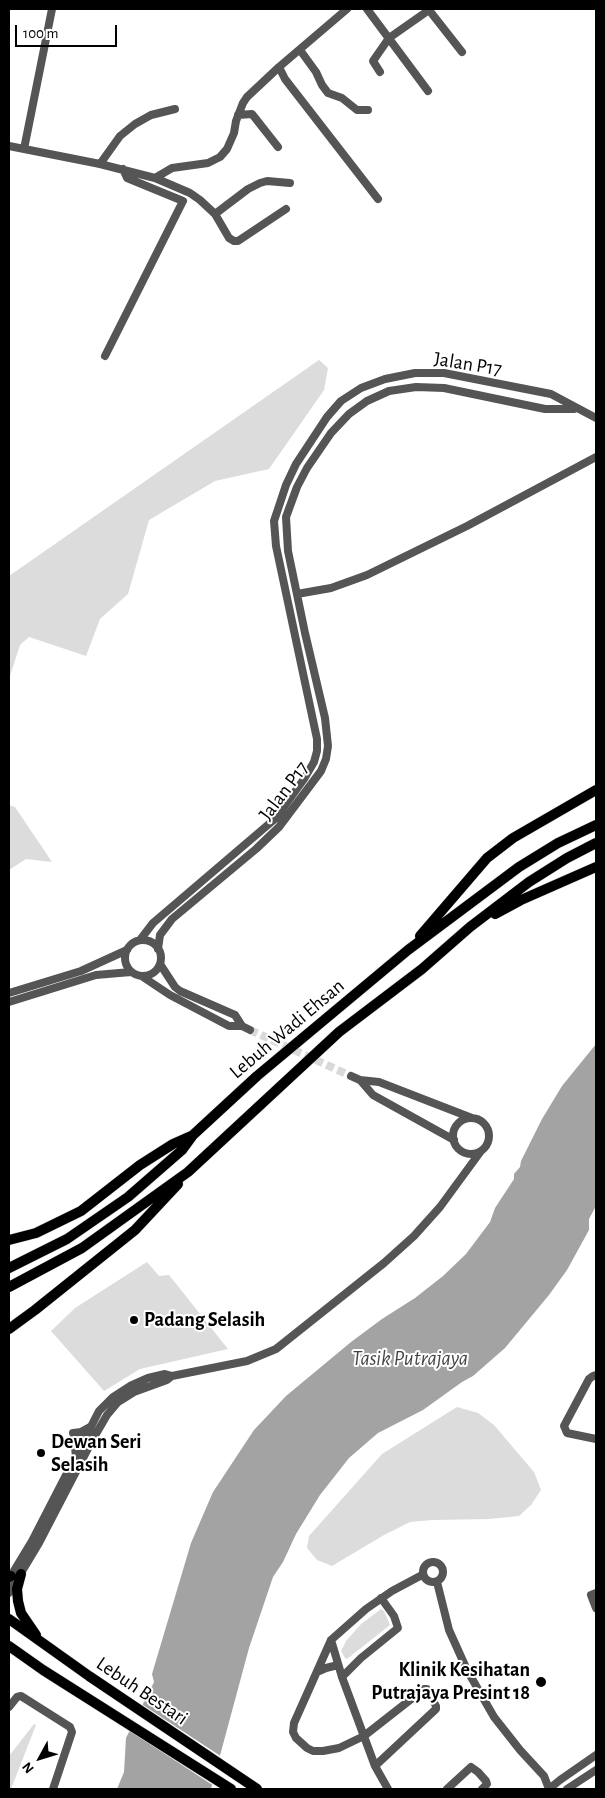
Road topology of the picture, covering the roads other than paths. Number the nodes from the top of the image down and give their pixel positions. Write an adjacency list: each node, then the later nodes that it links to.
1 (52, 9): 16 (street)
2 (347, 9): 6 (street)
3 (367, 9): 5 (street)
4 (429, 10): 5 (street); 7 (street)
5 (389, 38): 9 (street); 10 (street)
6 (300, 50): 8 (street); 12 (street)
7 (462, 52)
8 (279, 67): 13 (street); 21 (street)
9 (380, 72)
10 (428, 91)
11 (175, 109): 17 (street)
12 (368, 110)
13 (238, 115): 15 (street); 19 (street)
14 (9, 146): 16 (street)
15 (278, 147)
16 (24, 149): 17 (street)
17 (100, 164): 18 (street)
18 (123, 169): 19 (street); 24 (street)
19 (155, 178): 23 (street)
20 (290, 183): 23 (street)
21 (378, 200)
22 (286, 209): 23 (street)
23 (215, 214)
24 (105, 356)
25 (460, 376): 26 (street); 27 (street, Jalan P17); 30 (street, Jalan P17)
26 (460, 391): 27 (street, Jalan P17); 31 (street, Jalan P17)
27 (576, 409): 28 (street, Jalan P17)
28 (596, 418)
29 (596, 457): 32 (street)
30 (275, 516): 31 (street); 38 (street, Jalan P17)
31 (286, 517): 32 (street, Jalan P17)
32 (297, 594): 39 (street, Jalan P17)
33 (596, 790): 41 (main road)
34 (596, 826): 41 (main road, Lebuh Wadi Ehsan)
35 (596, 843): 37 (main road, Lebuh Wadi Ehsan)
36 (596, 866): 37 (main road)
37 (470, 927): 55 (main road, Lebuh Wadi Ehsan)
38 (140, 940): 39 (street); 40 (street)
39 (158, 949): 42 (street)
40 (126, 950): 43 (street); 45 (street)
41 (408, 950): 50 (main road, Lebuh Wadi Ehsan)
42 (160, 964): 44 (street); 44 (street)
43 (131, 972): 44 (street); 46 (street)
44 (143, 976)
45 (9, 993)
46 (9, 1002)
47 (352, 1076): 48 (street)
48 (360, 1080): 49 (street); 51 (street)
49 (472, 1118): 51 (street); 53 (street)
50 (194, 1135): 56 (main road); 57 (main road, Lebuh Wadi Ehsan)
51 (454, 1140): 52 (street)
52 (459, 1149): 53 (street); 54 (street)
53 (481, 1151): 54 (street)
54 (467, 1169): 60 (street)
55 (188, 1172): 58 (main road, Lebuh Wadi Ehsan); 59 (main road)
56 (9, 1240)
57 (9, 1268)
58 (9, 1287)
59 (9, 1330)
60 (172, 1376): 62 (street); 64 (street)
61 (596, 1376): 63 (street)
62 (90, 1426): 64 (street); 65 (street)
63 (596, 1439)
64 (86, 1443): 65 (street); 67 (street)
65 (76, 1457): 67 (street)
66 (422, 1575): 68 (street); 68 (street); 71 (street)
67 (12, 1576): 70 (street); 76 (main road)
68 (437, 1582): 87 (street)
69 (596, 1592): 72 (street)
70 (9, 1593)
71 (381, 1598): 74 (street); 81 (street)
72 (596, 1608)
73 (9, 1619): 76 (main road, Lebuh Bestari)
74 (330, 1640): 78 (street); 80 (street)
75 (9, 1646): 79 (main road, Lebuh Bestari)
76 (45, 1646): 91 (main road, Lebuh Bestari)
77 (9, 1651): 79 (main road)
78 (338, 1665): 80 (street); 81 (street)
79 (43, 1670): 90 (main road, Lebuh Bestari)
80 (317, 1672): 83 (street)
81 (342, 1676): 83 (street)
82 (9, 1708): 89 (street)
83 (364, 1736): 85 (street); 85 (street)
84 (596, 1755): 88 (street)
85 (375, 1766): 92 (street)
86 (596, 1770): 96 (street)
87 (544, 1776): 88 (street); 95 (street)
88 (560, 1780): 95 (street)
89 (53, 1789)
90 (231, 1789)
91 (257, 1789)
92 (388, 1789)
93 (447, 1789): 94 (street)
94 (482, 1789)
95 (549, 1789)
96 (567, 1789)

